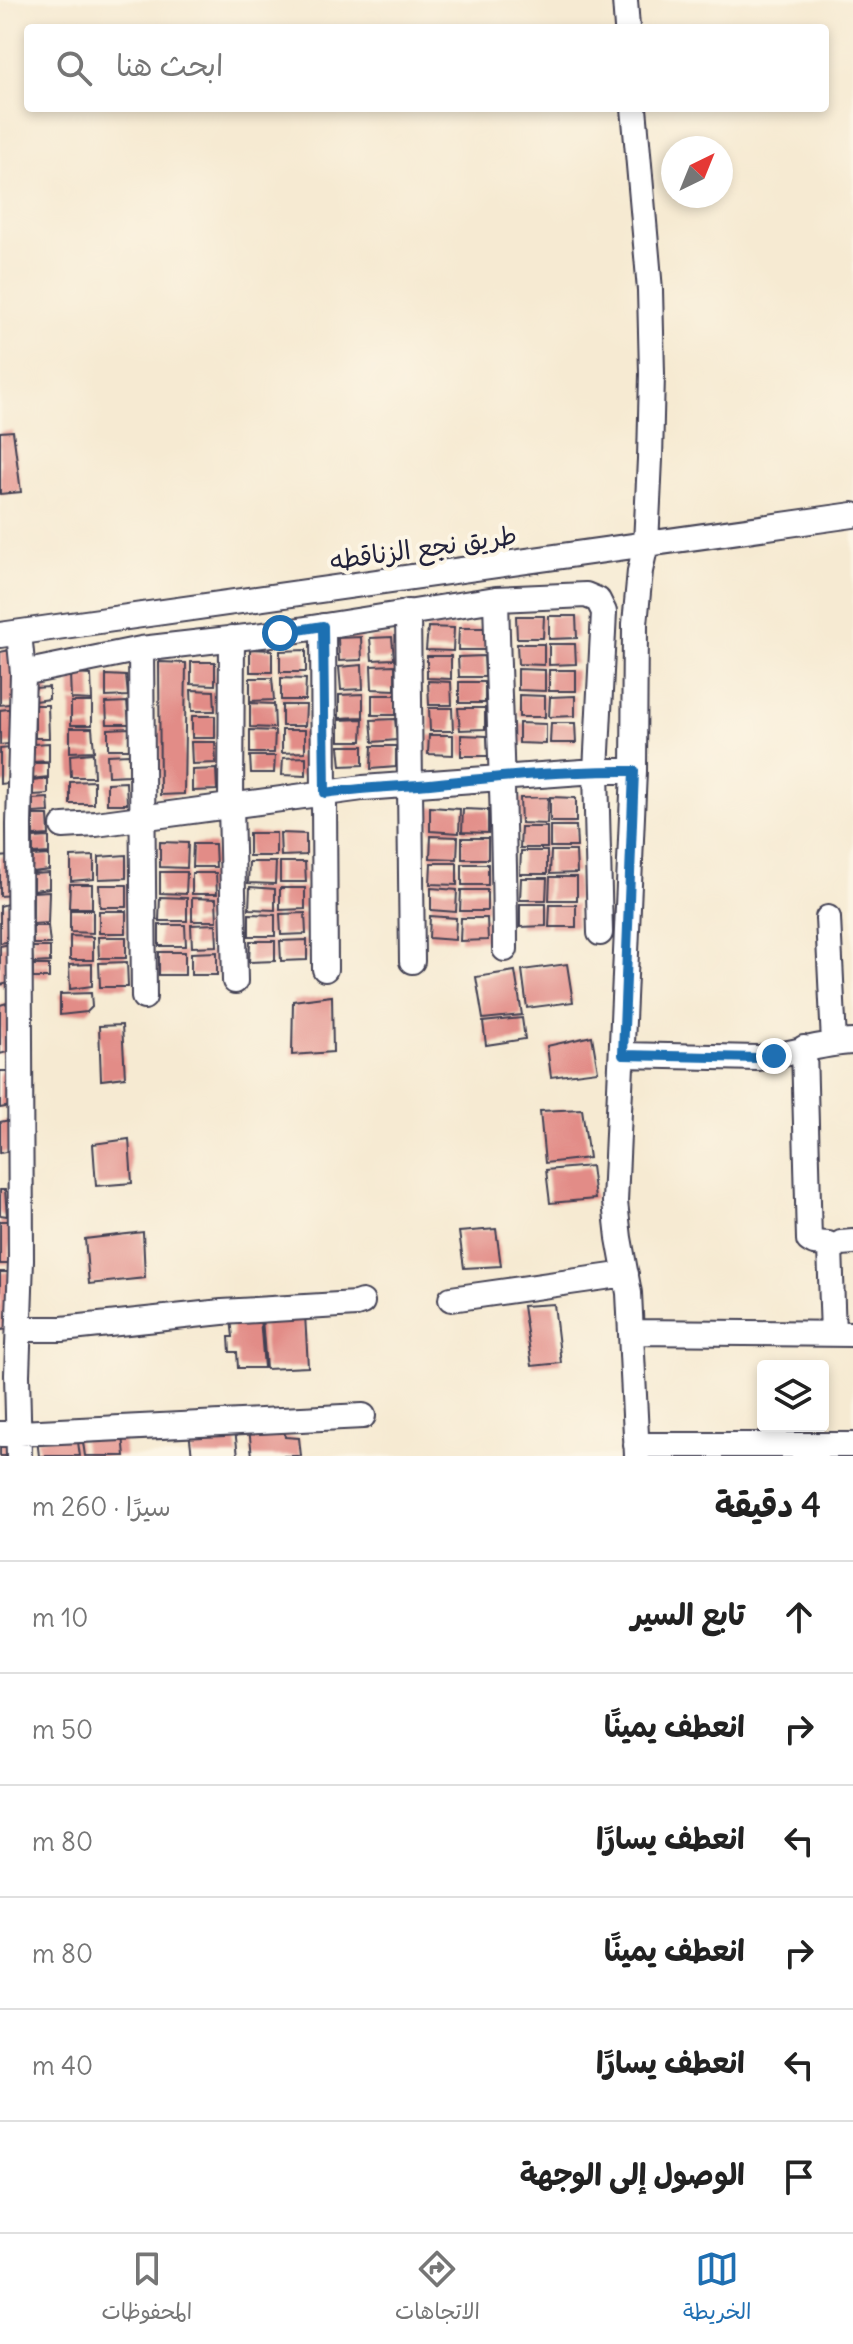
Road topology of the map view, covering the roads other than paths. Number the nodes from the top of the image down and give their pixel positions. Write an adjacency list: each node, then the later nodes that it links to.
1 (625, 0): 2 (street)
2 (627, 24)
3 (634, 112): 5 (street)
4 (853, 515): 5 (street, طريق نجع الزناقطه)
5 (646, 544): 9 (street, طريق نجع الزناقطه); 14 (street)
6 (496, 599): 7 (street); 13 (street); 15 (street)
7 (408, 612): 8 (street); 16 (street)
8 (323, 626): 10 (street); 17 (street)
9 (9, 634): 12 (street)
10 (232, 638): 11 (street); 18 (street)
11 (141, 649): 12 (street); 19 (street)
12 (23, 673): 21 (street)
13 (596, 771): 14 (street); 15 (street); 23 (street)
14 (634, 771): 32 (street)
15 (500, 777): 16 (street); 24 (street)
16 (410, 785): 17 (street); 25 (street)
17 (325, 793): 18 (street); 26 (street)
18 (231, 805): 19 (street); 27 (street)
19 (143, 818): 20 (street); 29 (street)
20 (63, 826)
21 (10, 898): 28 (street)
22 (828, 918): 30 (street)
23 (600, 933)
24 (505, 949)
25 (412, 961)
26 (325, 969)
27 (235, 981)
28 (10, 994): 37 (street)
29 (144, 997)
30 (844, 1042): 31 (street)
31 (804, 1048): 32 (street); 33 (street)
32 (623, 1055): 34 (street)
33 (842, 1246): 39 (street)
34 (626, 1274): 35 (street); 38 (street)
35 (451, 1299)
36 (362, 1302): 37 (street)
37 (20, 1329): 40 (street)
38 (631, 1332): 39 (street); 44 (street)
39 (843, 1334)
40 (8, 1376): 42 (street)
41 (363, 1416): 42 (street)
42 (12, 1441)
43 (853, 1445): 44 (street)
44 (637, 1451)

